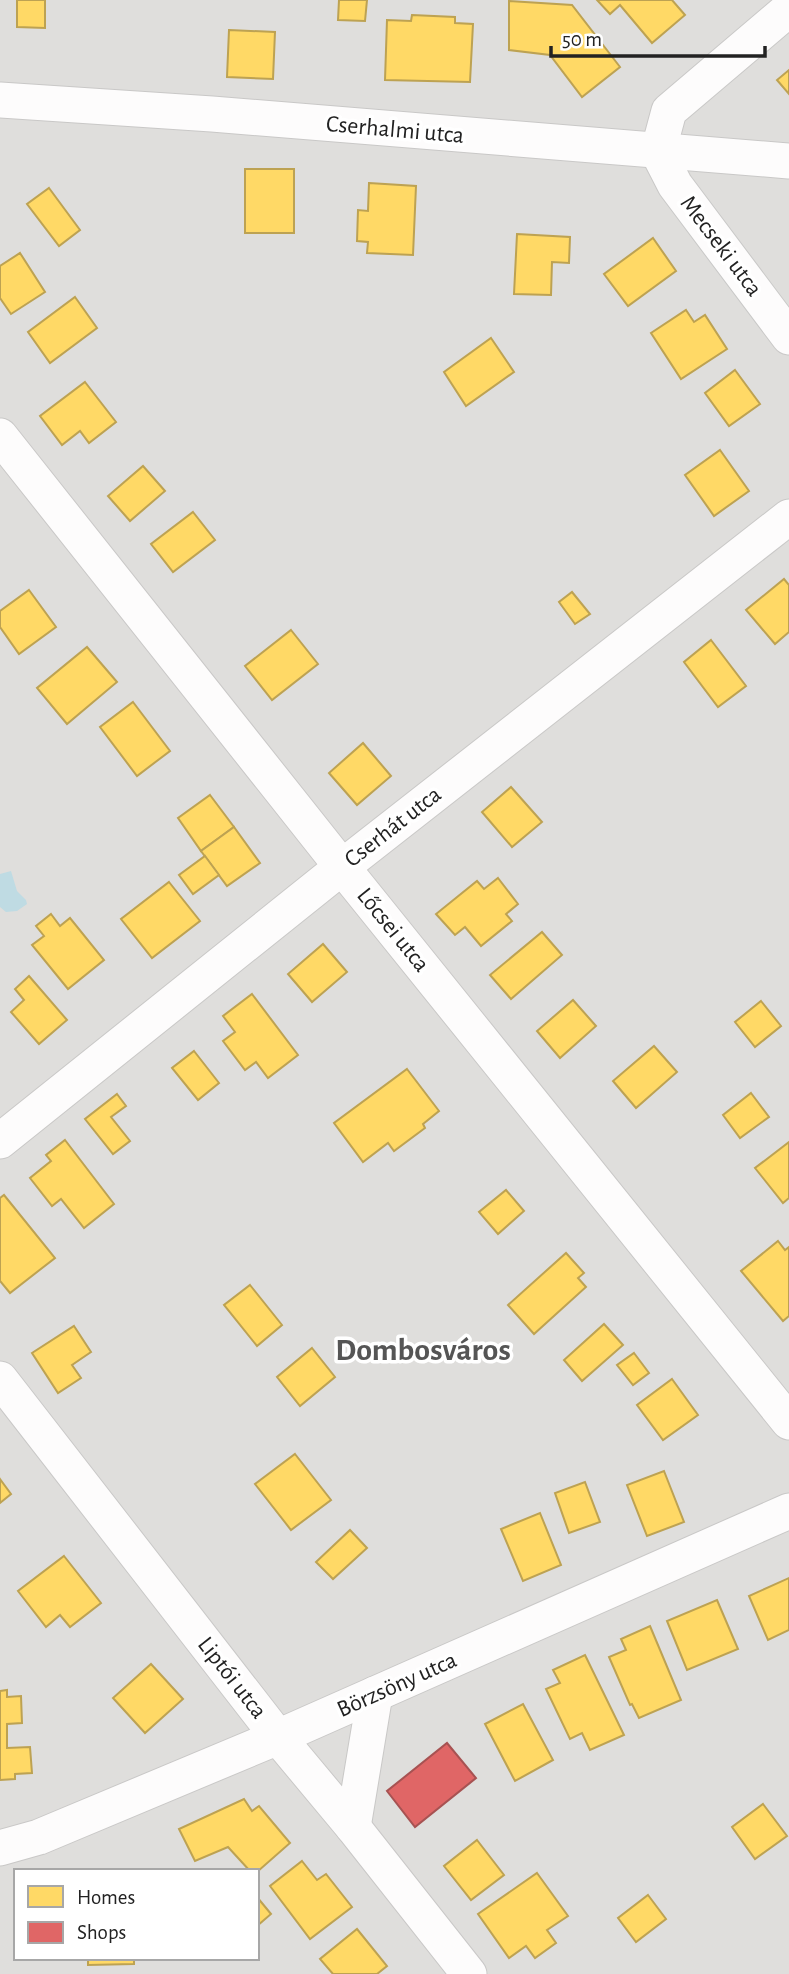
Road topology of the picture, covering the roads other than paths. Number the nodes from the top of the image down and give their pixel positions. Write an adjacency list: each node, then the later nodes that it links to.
1 (789, 9): 3 (street)
2 (12, 101): 3 (street, Cserhalmi utca)
3 (658, 152): 4 (street, Cserhalmi utca); 5 (street, Mecseki utca)
4 (789, 161)
5 (789, 337)
6 (0, 436): 8 (street, Lőcsei utca)
7 (789, 517): 8 (street, Cserhát utca)
8 (342, 867): 9 (street, Cserhát utca); 11 (street, Lőcsei utca)
9 (0, 1141)
10 (0, 1379): 14 (street, Liptói utca)
11 (789, 1422)
12 (789, 1511): 13 (street, Börzsöny utca)
13 (375, 1694): 14 (street, Börzsöny utca); 15 (street)
14 (278, 1737): 15 (street, Liptói utca); 16 (street, Börzsöny utca)
15 (353, 1826): 17 (street, Liptói utca)
16 (0, 1848)
17 (469, 1974)

